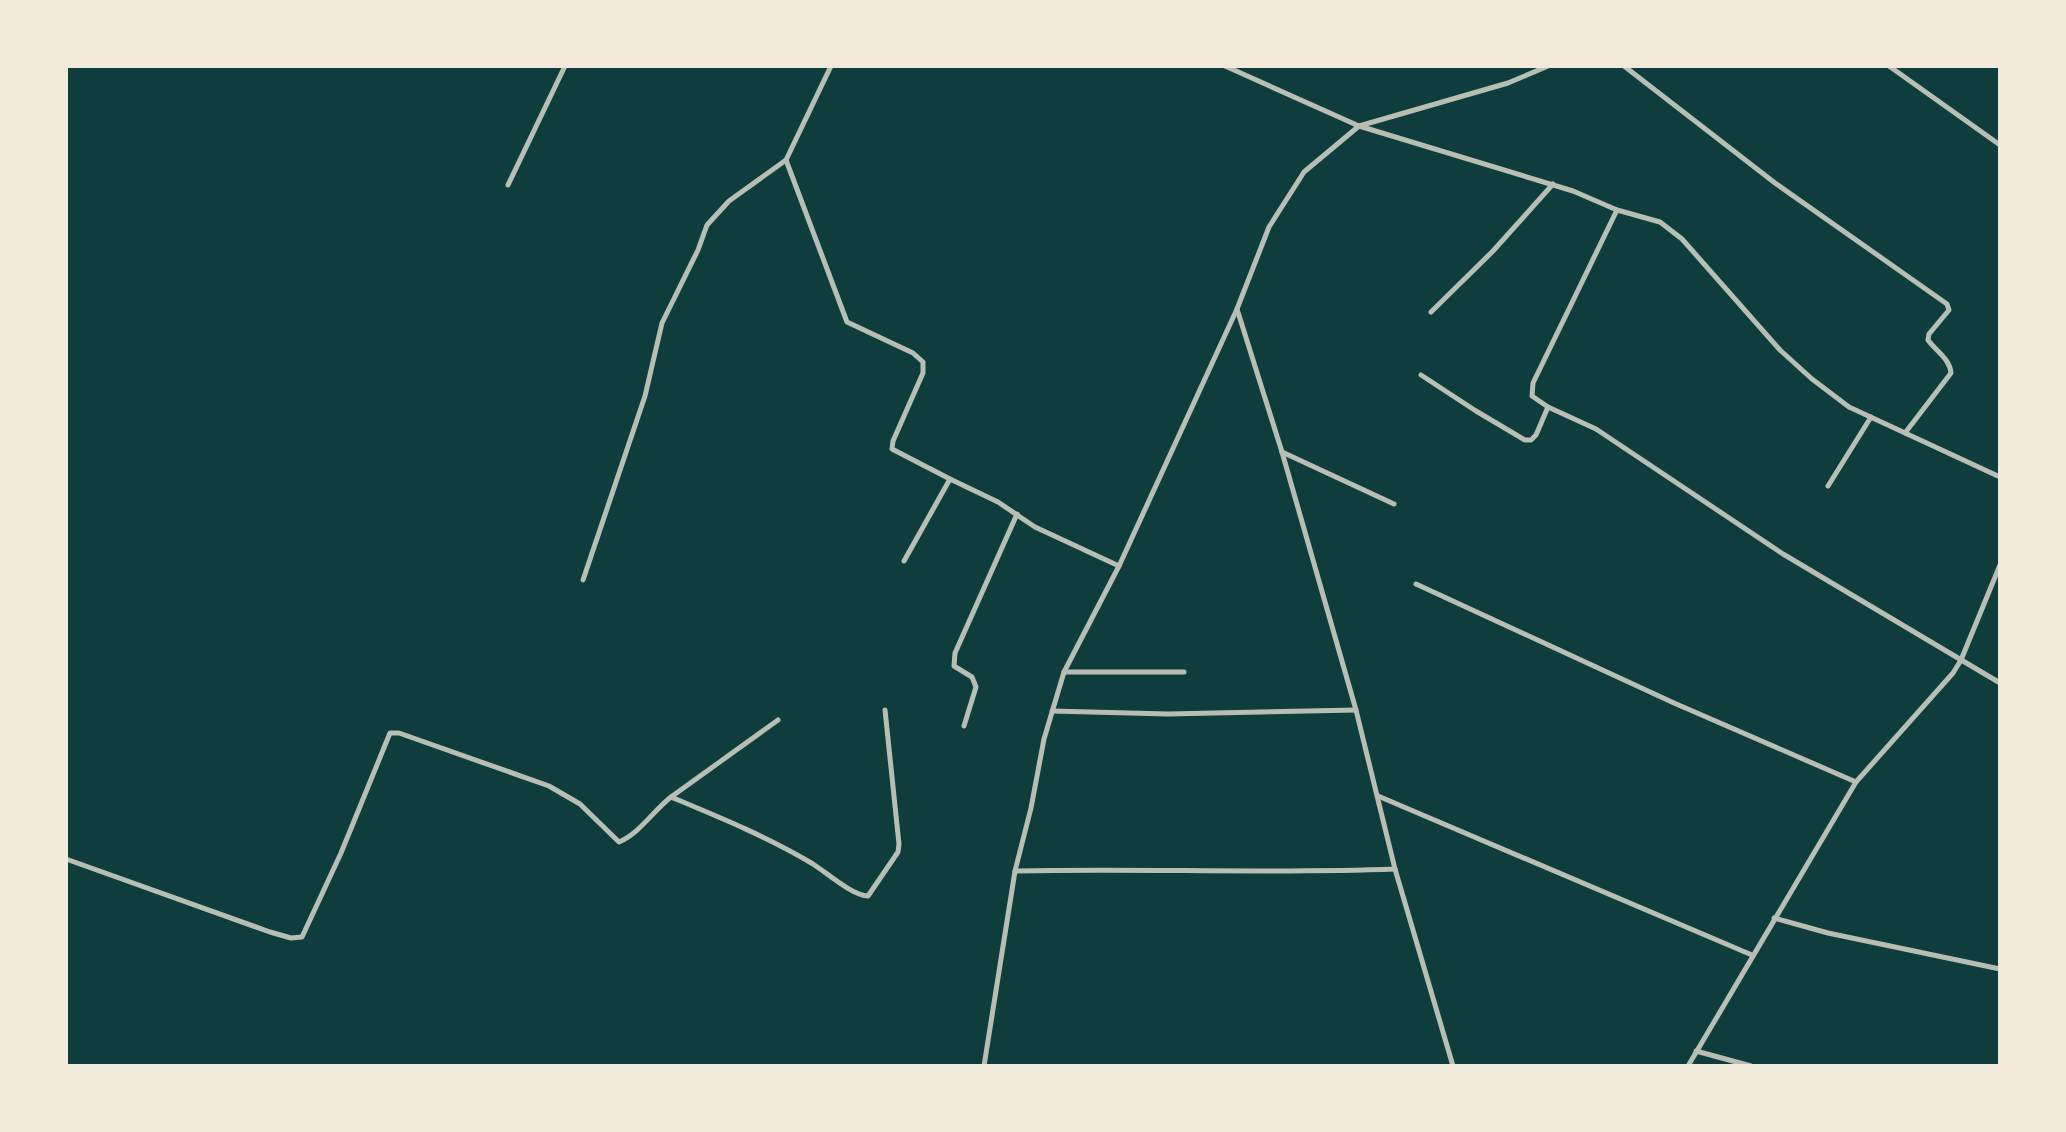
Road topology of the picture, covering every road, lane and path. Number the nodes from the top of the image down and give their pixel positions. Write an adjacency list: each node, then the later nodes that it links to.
1 (565, 66): 11 (street)
2 (831, 66): 9 (street)
3 (1225, 66): 7 (street)
4 (1548, 66): 7 (street)
5 (1624, 66): 18 (street)
6 (1889, 66): 8 (street)
7 (1359, 126): 10 (street); 13 (street)
8 (2000, 145)
9 (786, 160): 21 (street); 28 (street)
10 (1553, 184): 12 (street); 14 (street)
11 (508, 185)
12 (1617, 210): 16 (street); 17 (street)
13 (1237, 309): 19 (street); 27 (street)
14 (1431, 312)
15 (1421, 375): 16 (street)
16 (1548, 407): 30 (street)
17 (1871, 417): 18 (street); 22 (street)
18 (1905, 433): 20 (street)
19 (1282, 452): 23 (street); 35 (street)
20 (2000, 477)
21 (950, 479): 24 (street); 25 (street)
22 (1828, 486)
23 (1394, 504)
24 (1017, 514): 27 (street); 38 (street)
25 (904, 561)
26 (2000, 565): 30 (street)
27 (1119, 566): 31 (street)
28 (583, 580)
29 (1416, 584): 39 (street)
30 (1961, 660): 33 (street); 39 (street)
31 (1064, 671): 32 (street); 36 (street)
32 (1184, 671)
33 (2000, 683)
34 (885, 710): 41 (street)
35 (1356, 710): 36 (street); 40 (street)
36 (1052, 711): 44 (street)
37 (778, 720): 41 (street)
38 (964, 726)
39 (1856, 782): 45 (street)
40 (1378, 796): 43 (street); 46 (street)
41 (671, 797): 42 (street)
42 (66, 859)
43 (1395, 869): 44 (street); 50 (street)
44 (1015, 871): 49 (street)
45 (1774, 918): 46 (street); 47 (street)
46 (1752, 955): 48 (street)
47 (2000, 970)
48 (1696, 1051): 51 (street); 52 (street)
49 (984, 1066)
50 (1453, 1066)
51 (1688, 1066)
52 (1751, 1066)

